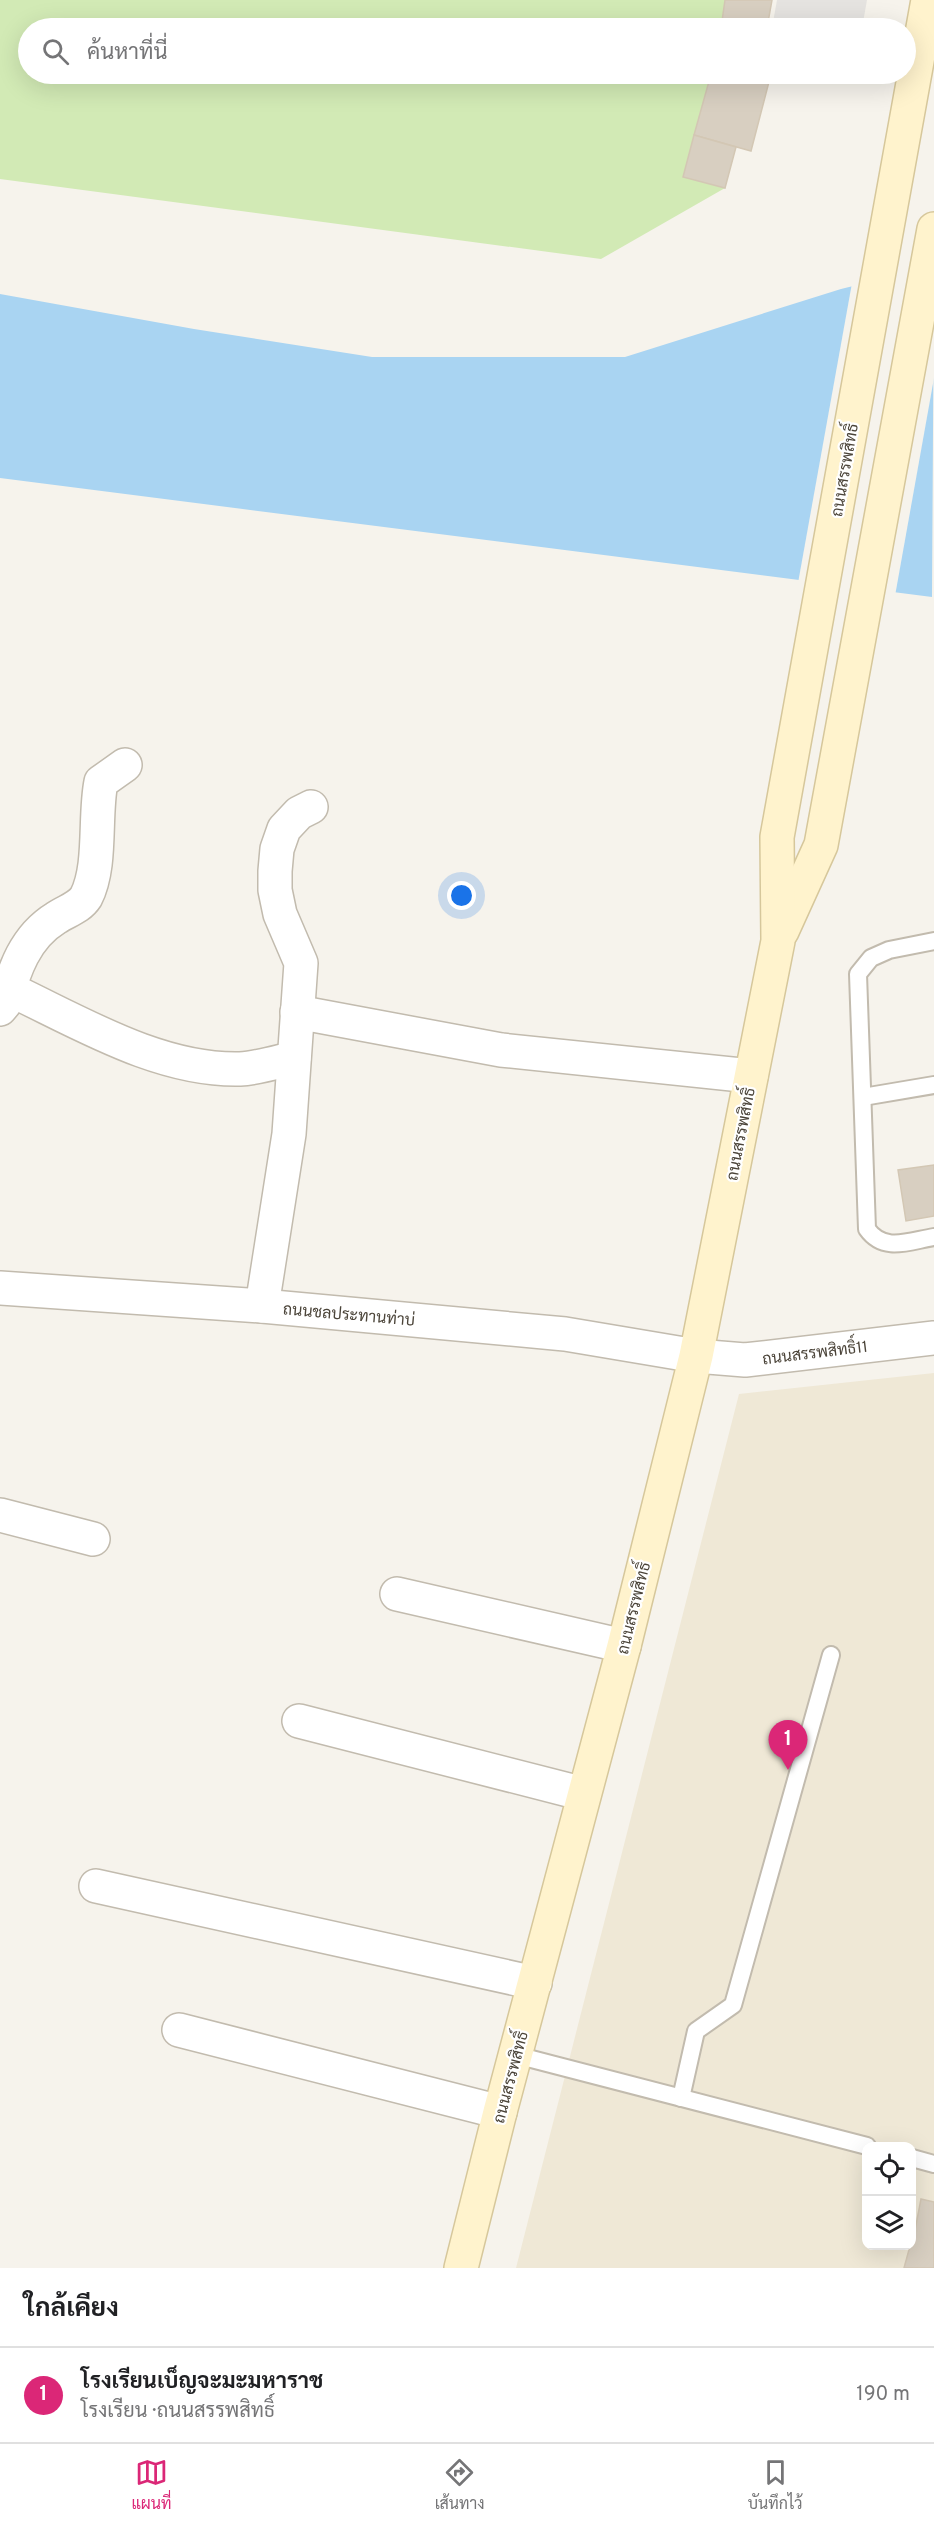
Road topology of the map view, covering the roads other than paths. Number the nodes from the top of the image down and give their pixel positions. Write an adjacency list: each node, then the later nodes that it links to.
1 (928, 0): 2 (main road, ถนนสรรพสิทธิ์)
2 (916, 70)
3 (913, 84): 7 (main road, ถนนสรรพสิทธิ์)
4 (934, 229): 7 (main road, ถนนสรรพสิทธิ์)
5 (125, 765): 9 (street)
6 (311, 807): 10 (street)
7 (778, 941): 12 (main road, ถนนสรรพสิทธิ์)
8 (934, 941): 14 (lane)
9 (4, 999): 11 (street)
10 (297, 1012): 11 (street); 12 (street)
11 (294, 1058): 17 (street)
12 (751, 1076): 19 (main road, ถนนสรรพสิทธิ์)
13 (934, 1085): 14 (lane)
14 (863, 1097): 15 (lane)
15 (934, 1237)
16 (0, 1288): 17 (street, ถนนชลประทานท่าบ่)
17 (262, 1306): 19 (street, ถนนชลประทานท่าบ่)
18 (934, 1338): 19 (street, ถนนสรรพสิทธิ์11)
19 (696, 1356): 23 (main road, ถนนสรรพสิทธิ์)
20 (0, 1515): 21 (street)
21 (93, 1539)
22 (397, 1594): 23 (street)
23 (624, 1646): 26 (main road, ถนนสรรพสิทธิ์)
24 (831, 1654): 31 (lane)
25 (299, 1721): 26 (street)
26 (584, 1794): 28 (main road, ถนนสรรพสิทธิ์)
27 (96, 1886): 28 (street)
28 (536, 1983): 30 (main road, ถนนสรรพสิทธิ์)
29 (179, 2031): 32 (street)
30 (516, 2055): 31 (lane); 32 (main road, ถนนสรรพสิทธิ์)
31 (681, 2098): 33 (lane)
32 (500, 2112): 36 (main road, ถนนสรรพสิทธิ์)
33 (862, 2145)
34 (916, 2159): 35 (lane)
35 (934, 2164)
36 (461, 2268)

